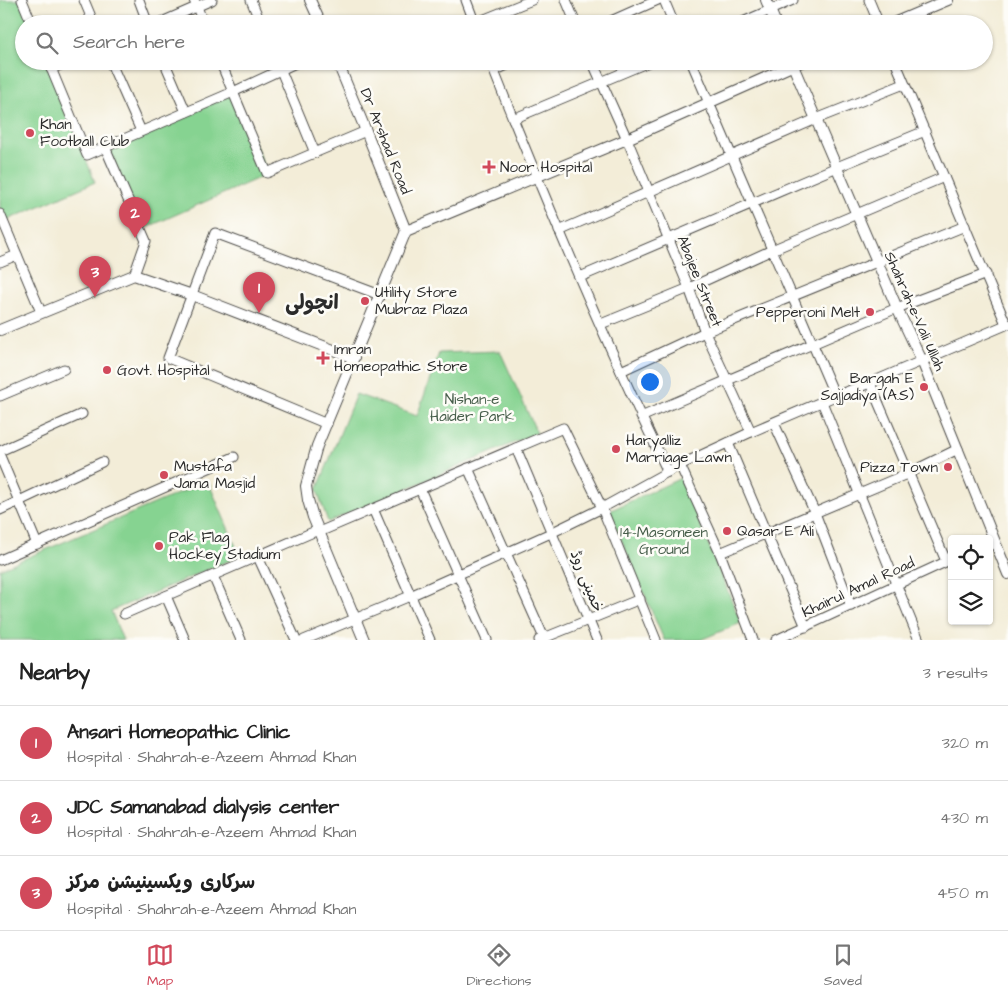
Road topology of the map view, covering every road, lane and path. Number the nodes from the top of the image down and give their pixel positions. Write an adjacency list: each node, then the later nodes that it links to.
1 (22, 0): 17 (street)
2 (84, 0): 18 (street)
3 (139, 0): 19 (street)
4 (212, 0): 15 (street)
5 (251, 0): 22 (street)
6 (310, 0): 23 (street)
7 (466, 0): 24 (street)
8 (532, 0): 25 (street)
9 (566, 0): 26 (street)
10 (658, 0): 27 (street)
11 (664, 0): 28 (street)
12 (793, 0): 16 (street)
13 (869, 0): 30 (street)
14 (941, 1): 31 (street)
15 (196, 3): 20 (street); 21 (street)
16 (768, 5): 29 (street)
17 (28, 15)
18 (90, 15)
19 (145, 15)
20 (174, 15)
21 (201, 15)
22 (257, 15)
23 (316, 15)
24 (472, 15)
25 (495, 15)
26 (572, 15)
27 (624, 15)
28 (670, 15)
29 (752, 15)
30 (875, 15)
31 (911, 15)
32 (52, 70): 57 (street)
33 (114, 70): 53 (street)
34 (168, 70): 50 (street)
35 (224, 70): 48 (street)
36 (272, 70): 48 (street)
37 (281, 70): 58 (street)
38 (341, 70): 54 (street, Dr Arshad Road)
39 (494, 70): 52 (street)
40 (596, 70): 46 (street, Abajee Street)
41 (630, 70): 46 (street)
42 (695, 70): 49 (street)
43 (777, 70): 49 (street)
44 (795, 70): 51 (street, Shahrah-e-Vali Ullah)
45 (899, 70): 47 (street)
46 (601, 82): 52 (street); 56 (street, Abajee Street)
47 (904, 84): 51 (street); 55 (street)
48 (233, 92): 50 (street); 58 (street)
49 (709, 102): 56 (street); 59 (street)
50 (186, 112): 53 (street)
51 (816, 119): 59 (street); 60 (street, Shahrah-e-Vali Ullah)
52 (513, 120): 61 (street)
53 (141, 131): 57 (street)
54 (366, 131): 58 (street); 68 (street, Dr Arshad Road)
55 (925, 131): 60 (street); 62 (street)
56 (626, 139): 61 (street); 63 (street, Abajee Street)
57 (104, 147): 76 (street)
58 (314, 153)
59 (733, 155): 63 (street); 64 (street)
60 (837, 167): 64 (street); 66 (street, Shahrah-e-Vali Ullah)
61 (536, 176): 68 (street); 69 (street)
62 (944, 177): 66 (street); 67 (street)
63 (648, 193): 69 (street); 70 (street, Abajee Street)
64 (752, 202): 70 (street); 71 (street)
65 (0, 214): 72 (street)
66 (857, 215): 71 (street); 74 (street, Shahrah-e-Vali Ullah)
67 (965, 226): 74 (street); 75 (street)
68 (406, 231): 80 (street)
69 (559, 231): 77 (street)
70 (668, 239): 77 (street); 78 (street, Abajee Street)
71 (772, 250): 78 (street); 81 (street)
72 (17, 254): 73 (street); 83 (street)
73 (0, 262)
74 (877, 262): 81 (street); 82 (street, Shahrah-e-Vali Ullah)
75 (986, 274): 82 (street); 85 (street)
76 (134, 276): 79 (street); 83 (street)
77 (580, 277): 84 (street)
78 (689, 288): 84 (street); 87 (street, Abajee Street)
79 (192, 295): 80 (street); 89 (street); 101 (street)
80 (380, 295): 89 (street)
81 (792, 296): 87 (street); 88 (street)
82 (897, 308): 88 (street); 90 (street, Shahrah-e-Vali Ullah)
83 (41, 312): 86 (street)
84 (600, 324): 92 (street)
85 (1007, 324): 90 (street)
86 (0, 330)
87 (705, 332): 92 (street); 93 (street, Abajee Street)
88 (812, 344): 93 (street); 96 (street)
89 (354, 358): 101 (street)
90 (922, 361): 94 (street); 105 (street, Shahrah-e-Vali Ullah)
91 (64, 369): 95 (street)
92 (621, 371): 99 (street)
93 (726, 381): 99 (street); 102 (street, Abajee Street)
94 (870, 383): 96 (street); 113 (street)
95 (0, 396)
96 (835, 396): 97 (street)
97 (822, 402): 100 (street); 115 (street)
98 (82, 414): 106 (street)
99 (641, 417): 112 (street)
100 (774, 423): 102 (street); 120 (street)
101 (326, 424): 121 (street)
102 (751, 432): 103 (street)
103 (728, 443): 110 (street); 123 (street)
104 (516, 448): 111 (street); 117 (street); 122 (street, خمینی روڈ)
105 (958, 450): 113 (street); 124 (street, Shahrah-e-Vali Ullah)
106 (0, 451)
107 (0, 456): 116 (street)
108 (234, 458): 125 (street)
109 (102, 462): 116 (street)
110 (680, 465): 112 (street); 128 (street)
111 (468, 468): 114 (street); 127 (street)
112 (668, 472): 117 (street)
113 (909, 473): 115 (street); 130 (street)
114 (420, 489): 118 (street); 133 (street)
115 (860, 494): 120 (street); 136 (street)
116 (19, 502): 119 (street); 125 (street)
117 (602, 508): 122 (street); 139 (street)
118 (373, 509): 121 (street); 138 (street)
119 (0, 510)
120 (815, 513): 123 (street); 140 (street)
121 (319, 531): 129 (street); 142 (street)
122 (552, 532): 127 (street); 143 (street, خمینی روڈ)
123 (767, 533): 128 (street); 144 (street)
124 (989, 535)
125 (37, 544): 131 (street)
126 (993, 544): 134 (street, Shahrah-e-Vali Ullah)
127 (506, 552): 133 (street); 145 (street)
128 (720, 553): 155 (street)
129 (258, 556): 135 (street); 148 (street)
130 (948, 558)
131 (0, 560)
132 (948, 560): 136 (street, Khairul Amal Road)
133 (458, 574): 138 (street); 152 (street)
134 (1008, 574)
135 (213, 576): 137 (street); 147 (street)
136 (896, 584): 140 (street, Khairul Amal Road); 157 (street)
137 (166, 596): 141 (street); 146 (street)
138 (410, 596): 142 (street); 151 (street)
139 (640, 599): 143 (street); 154 (street)
140 (851, 606): 144 (street, Khairul Amal Road)
141 (124, 614)
142 (355, 619): 149 (street); 150 (street)
143 (588, 620): 145 (street); 153 (street, خمینی روڈ)
144 (806, 627): 156 (street, Khairul Amal Road)
145 (542, 639)
146 (185, 640)
147 (241, 640)
148 (296, 640)
149 (304, 640)
150 (364, 640)
151 (430, 640)
152 (487, 640)
153 (597, 640)
154 (656, 640)
155 (752, 640)
156 (776, 640)
157 (919, 640)

